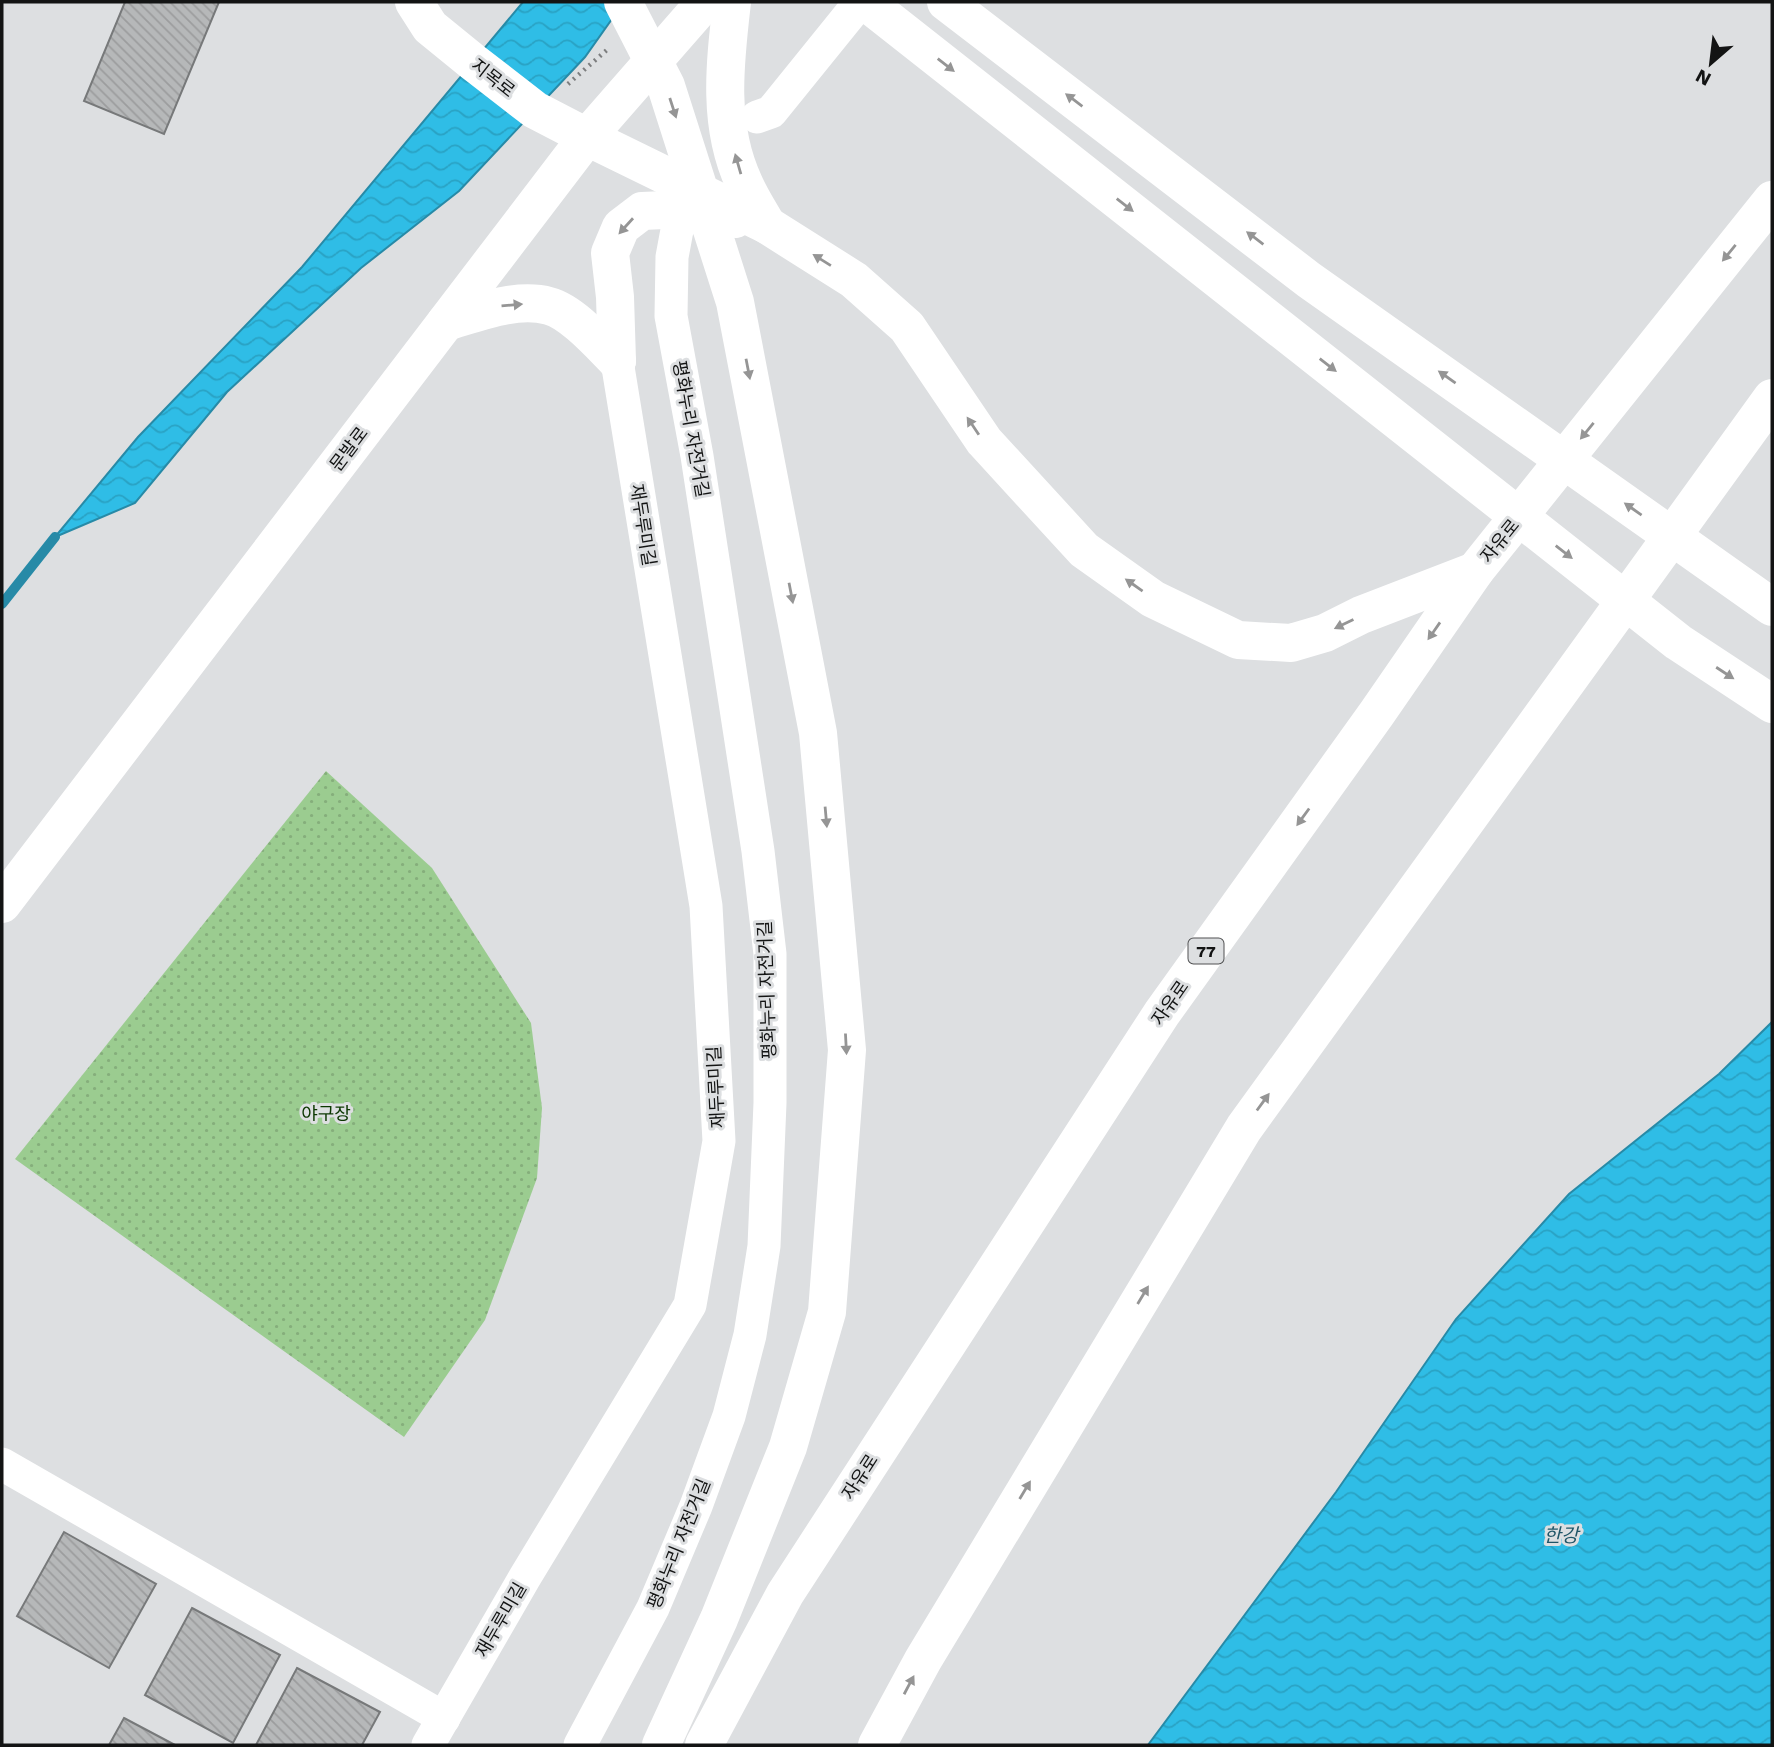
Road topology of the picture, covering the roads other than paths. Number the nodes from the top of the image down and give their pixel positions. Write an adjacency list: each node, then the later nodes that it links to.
1 (414, 2): 9 (main road, 지목로)
2 (623, 2): 23 (main road, one-way to 23)
3 (705, 2): 9 (main road, 문발로)
4 (732, 2): 12 (main road, one-way to 4)
5 (860, 2): 8 (street)
6 (946, 2): 17 (main road, one-way to 6)
7 (879, 12): 18 (main road, one-way to 18)
8 (757, 117)
9 (587, 137): 12 (main road, 지목로); 13 (main road, 문발로)
10 (1772, 200): 16 (main road, 자유로 / 77, one-way to 16)
11 (688, 209): 12 (main road); 14 (main road, one-way to 14); 22 (street, 평화누리 자전거길)
12 (767, 225): 16 (main road, one-way to 12)
13 (446, 322): 14 (main road, one-way to 14); 19 (main road, 문발로)
14 (617, 361): 21 (street, 재두루미길)
15 (1772, 398): 25 (main road, one-way to 15)
16 (1475, 572): 24 (main road, 자유로 / 77, one-way to 24)
17 (1772, 607)
18 (1772, 704)
19 (2, 904)
20 (2, 1464): 21 (street)
21 (436, 1732)
22 (580, 1745)
23 (661, 1745)
24 (704, 1745)
25 (877, 1745)

